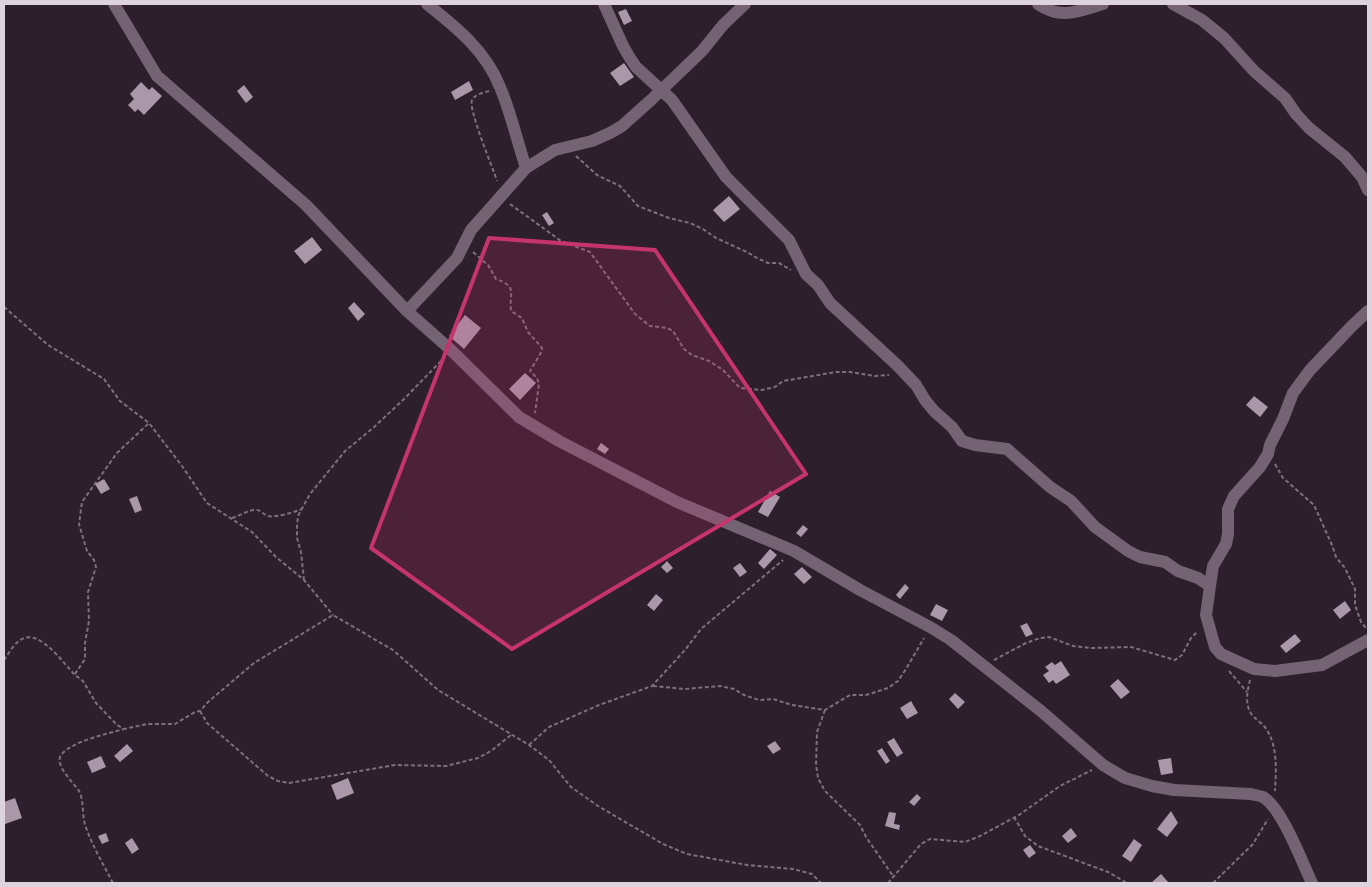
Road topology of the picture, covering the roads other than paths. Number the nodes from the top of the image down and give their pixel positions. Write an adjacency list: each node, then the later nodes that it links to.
1 (114, 4): 11 (street)
2 (427, 4): 9 (street)
3 (604, 4): 8 (street)
4 (745, 4): 8 (street)
5 (1038, 4): 6 (street)
6 (1103, 4)
7 (1173, 4): 10 (street)
8 (662, 90): 9 (street); 13 (street)
9 (526, 168): 11 (street)
10 (1368, 190)
11 (407, 311): 15 (street)
12 (1368, 311): 13 (street)
13 (1210, 586): 14 (street)
14 (1368, 640)
15 (1312, 883)

